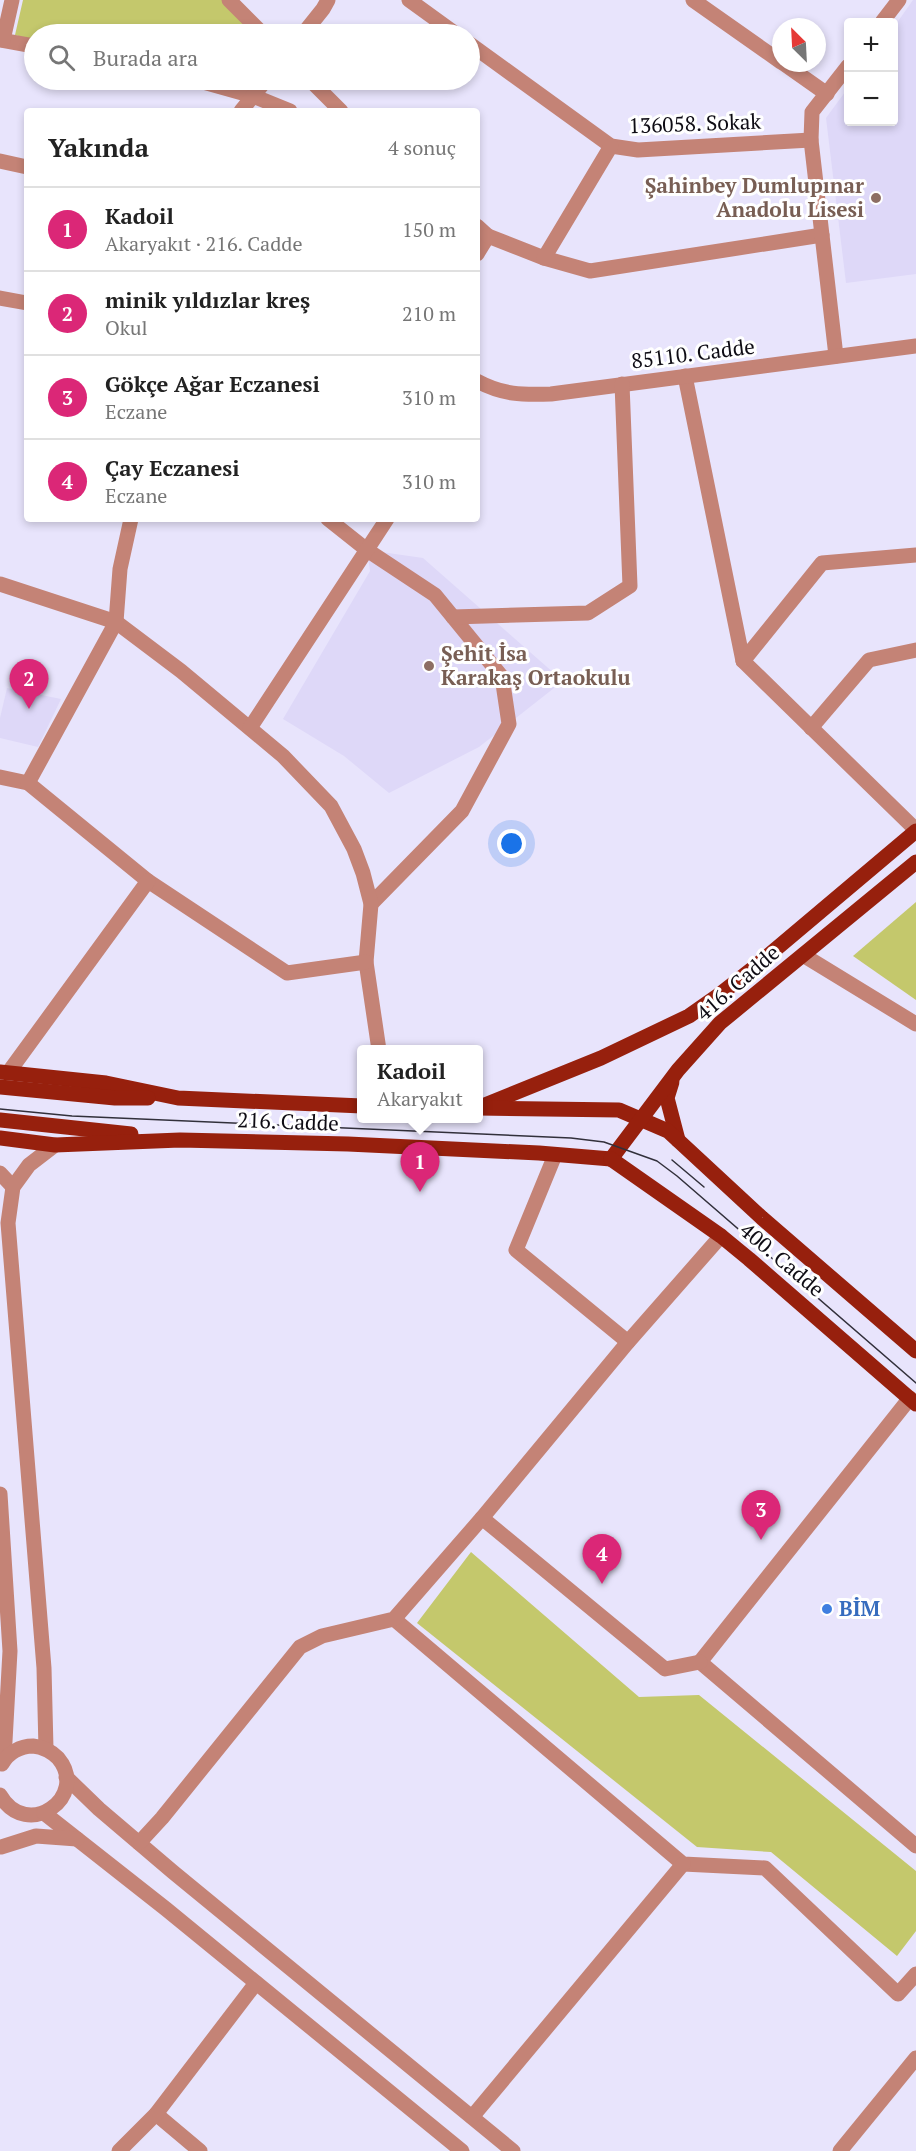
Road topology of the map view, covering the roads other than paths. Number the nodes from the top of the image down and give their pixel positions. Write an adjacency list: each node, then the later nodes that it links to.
1 (12, 0): 11 (street)
2 (229, 0): 8 (street)
3 (328, 0): 9 (street)
4 (409, 0): 10 (street)
5 (693, 0): 14 (street)
6 (899, 0): 7 (street)
7 (885, 18)
8 (253, 24)
9 (311, 24)
10 (442, 24)
11 (2, 40): 12 (street)
12 (24, 44)
13 (480, 51): 26 (street, 136058. Sokak)
14 (772, 55)
15 (796, 72): 20 (street)
16 (844, 72): 20 (street)
17 (232, 90): 21 (street)
18 (258, 90): 21 (street)
19 (320, 90): 24 (street)
20 (827, 94): 25 (street)
21 (253, 96): 22 (street); 23 (street)
22 (243, 108)
23 (283, 108)
24 (338, 108)
25 (811, 140): 26 (street, 136058. Sokak); 30 (street)
26 (611, 146): 31 (street)
27 (0, 161): 28 (street)
28 (24, 166)
29 (483, 231): 31 (street)
30 (822, 235): 31 (street); 35 (street)
31 (544, 258)
32 (0, 298): 33 (street)
33 (24, 302)
34 (916, 346): 35 (street, 85110. Cadde)
35 (836, 356): 36 (street, 85110. Cadde)
36 (685, 376): 38 (street, 85110. Cadde); 48 (street)
37 (480, 382): 38 (street, 85110. Cadde)
38 (622, 384): 45 (street)
39 (130, 522): 46 (street)
40 (332, 522): 42 (street)
41 (385, 522): 42 (street)
42 (367, 550): 45 (street); 49 (street)
43 (916, 555): 48 (street)
44 (0, 584): 46 (street)
45 (453, 617): 56 (street)
46 (117, 622): 49 (street); 52 (street)
47 (916, 650): 50 (street)
48 (743, 661): 50 (street)
49 (250, 728): 56 (street)
50 (812, 728): 53 (street)
51 (0, 777): 52 (street)
52 (28, 783): 55 (street)
53 (916, 831): 66 (main road)
54 (916, 862): 57 (main road, 416. Cadde)
55 (148, 881): 58 (street); 62 (street)
56 (371, 903): 58 (street)
57 (803, 955): 59 (street); 61 (main road, 416. Cadde)
58 (366, 962): 60 (street)
59 (916, 1024)
60 (378, 1045)
61 (678, 1070): 68 (main road, 416. Cadde); 70 (main road)
62 (4, 1072): 64 (main road, 216. Cadde)
63 (0, 1087): 64 (main road)
64 (178, 1098): 65 (main road, 216. Cadde)
65 (357, 1106)
66 (483, 1106)
67 (483, 1108): 68 (main road)
68 (641, 1119): 70 (main road); 75 (main road, 416. Cadde)
69 (0, 1120): 72 (main road)
70 (673, 1135): 80 (main road, 400. Cadde)
71 (0, 1138): 73 (main road, 216. Cadde)
72 (180, 1140): 73 (main road, 216. Cadde); 74 (main road, 216. Cadde)
73 (55, 1145): 77 (street)
74 (555, 1155): 75 (main road, 216. Cadde); 79 (street)
75 (611, 1159): 78 (main road, 400. Cadde)
76 (0, 1173): 77 (street)
77 (13, 1186): 86 (street)
78 (721, 1236): 79 (street); 81 (main road, 400. Cadde)
79 (628, 1342): 83 (street)
80 (916, 1351)
81 (913, 1401): 85 (street)
82 (0, 1494): 87 (street)
83 (482, 1518): 84 (street); 85 (street)
84 (394, 1619): 92 (street); 95 (street)
85 (700, 1662): 93 (street)
86 (46, 1749): 87 (street); 88 (street)
87 (2, 1763)
88 (66, 1777): 90 (street); 92 (street)
89 (0, 1795): 90 (street)
90 (39, 1814): 91 (street); 94 (street)
91 (77, 1839): 94 (street); 97 (street)
92 (139, 1843): 100 (street)
93 (916, 1846)
94 (0, 1847)
95 (683, 1864): 96 (street); 100 (street)
96 (916, 1974)
97 (256, 1983): 99 (street); 103 (street)
98 (916, 2058): 105 (street)
99 (156, 2114): 101 (street); 102 (street)
100 (472, 2117): 104 (street)
101 (119, 2151)
102 (200, 2151)
103 (462, 2151)
104 (513, 2151)
105 (840, 2151)

